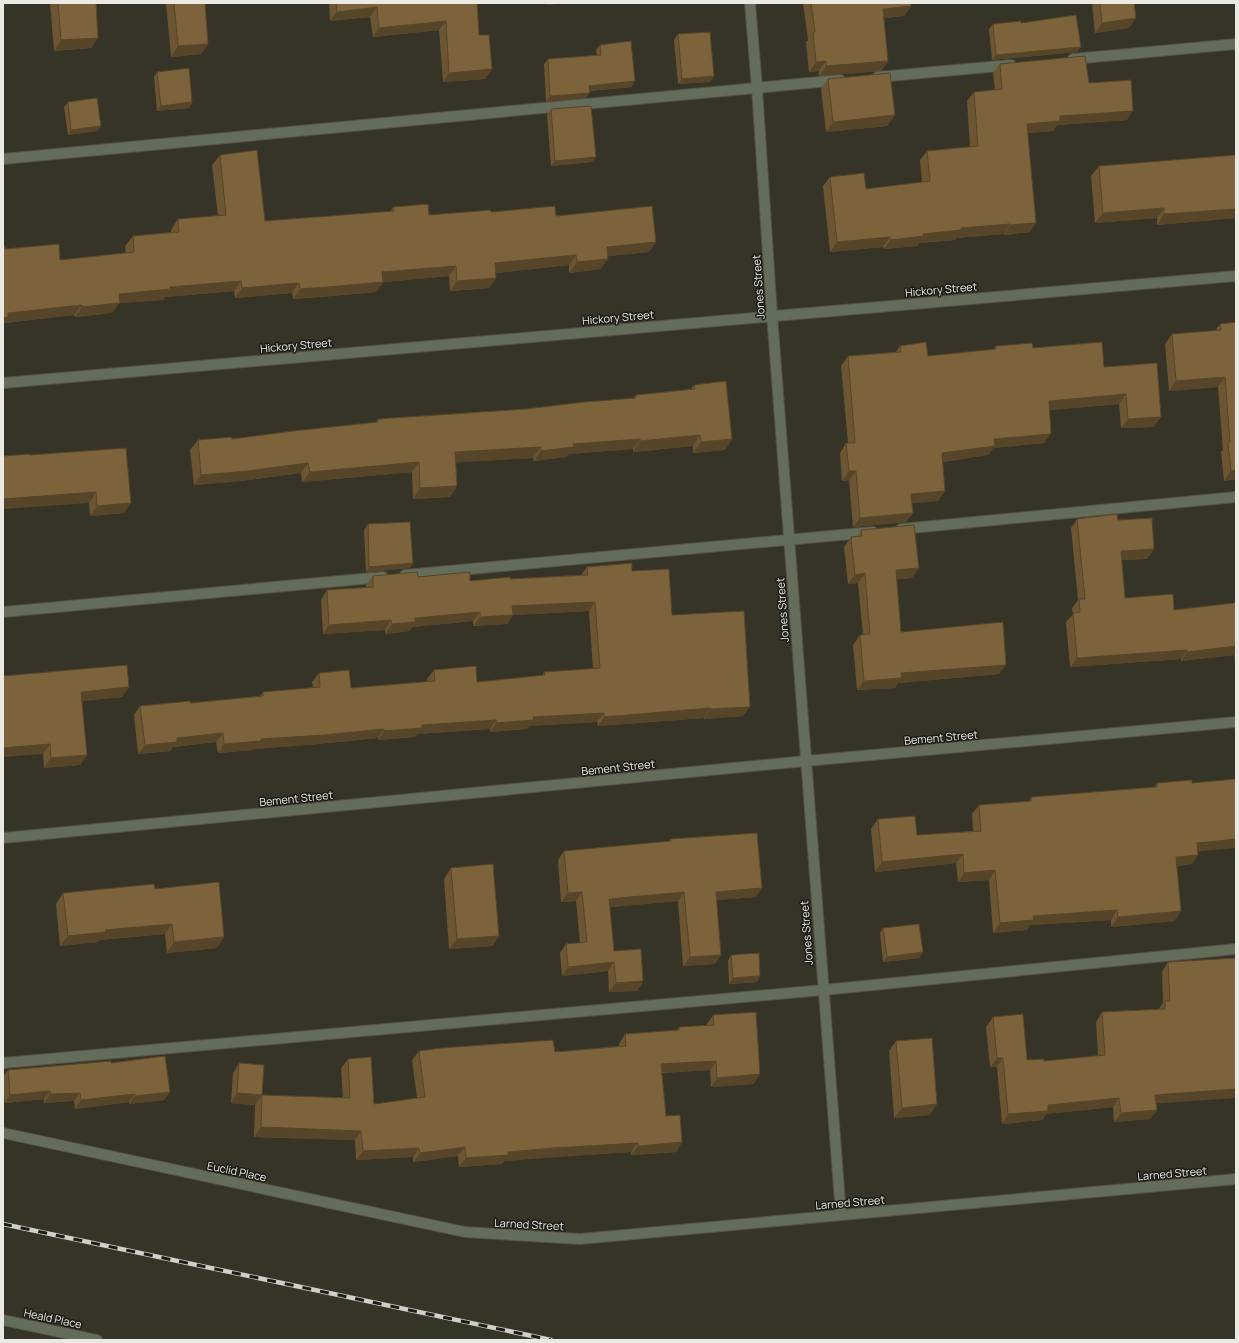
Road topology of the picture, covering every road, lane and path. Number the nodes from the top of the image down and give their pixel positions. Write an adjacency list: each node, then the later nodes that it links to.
1 (750, 3): 7 (street, Jones Street)
2 (1236, 44): 3 (street)
3 (1063, 60)
4 (1024, 64): 5 (street)
5 (867, 78)
6 (851, 79): 7 (street)
7 (757, 88): 8 (street); 10 (street, Jones Street)
8 (3, 159)
9 (1236, 276): 10 (street, Hickory Street)
10 (772, 315): 11 (street, Hickory Street); 13 (street, Jones Street)
11 (3, 383)
12 (1236, 497): 13 (street)
13 (789, 540): 14 (street); 16 (street, Jones Street)
14 (3, 612)
15 (1236, 722): 16 (street, Bement Street)
16 (806, 761): 17 (street, Bement Street); 19 (street, Jones Street)
17 (3, 838)
18 (1236, 949): 19 (street)
19 (823, 990): 20 (street); 23 (street, Jones Street)
20 (3, 1063)
21 (3, 1133): 24 (street, Euclid Place)
22 (1236, 1179): 23 (street, Larned Street)
23 (841, 1215): 24 (street, Larned Street)
24 (466, 1232)
25 (3, 1320): 26 (street, Heald Place)
26 (97, 1340)

